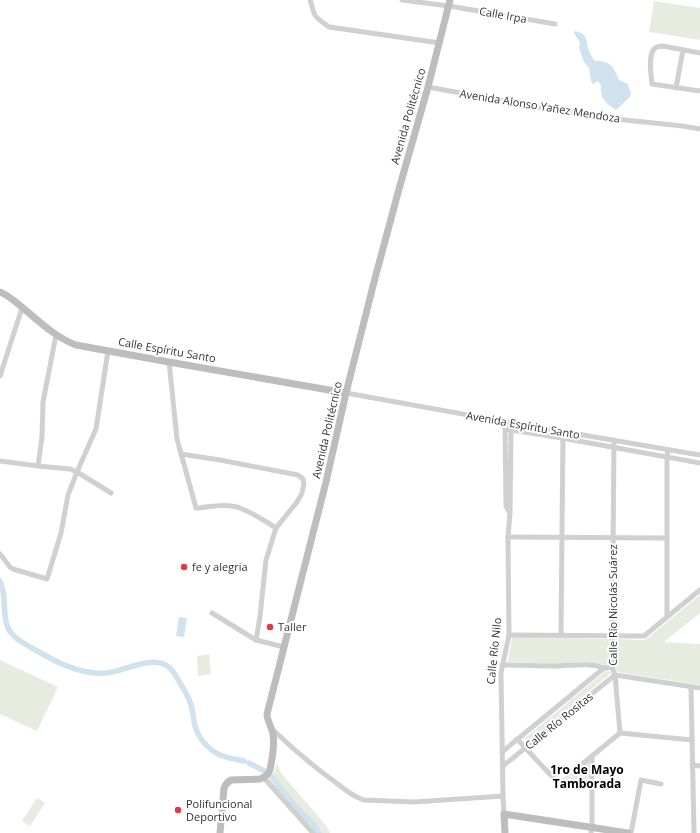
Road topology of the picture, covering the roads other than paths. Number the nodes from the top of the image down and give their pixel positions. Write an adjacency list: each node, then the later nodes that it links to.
1 (317, 0): 3 (street)
2 (402, 0): 4 (street, Calle Irpa)
3 (311, 2): 6 (street)
4 (449, 3): 5 (street, Calle Irpa); 6 (main road, Avenida Politécnico)
5 (555, 24)
6 (440, 43): 9 (main road, Avenida Politécnico)
7 (683, 50): 8 (street); 10 (street); 10 (street)
8 (700, 53)
9 (428, 87): 12 (street, Avenida Alonso Yañez Mendoza); 20 (main road, Avenida Politécnico)
10 (676, 88): 11 (street)
11 (700, 92)
12 (700, 128)
13 (0, 292): 14 (main road, Calle Espíritu Santo)
14 (22, 308): 15 (main road, Calle Espíritu Santo); 17 (street)
15 (56, 336): 16 (main road, Calle Espíritu Santo); 35 (street)
16 (108, 351): 18 (main road, Calle Espíritu Santo); 36 (street)
17 (3, 359): 19 (street)
18 (169, 362): 20 (main road, Calle Espíritu Santo); 30 (street)
19 (0, 376)
20 (346, 393): 21 (street, Avenida Espíritu Santo); 52 (main road, Avenida Politécnico)
21 (505, 422): 22 (street, Avenida Espíritu Santo); 23 (street)
22 (513, 423): 24 (street, Calle Río Nilo); 25 (street, Avenida Espíritu Santo)
23 (505, 430): 24 (street, Avenida Espíritu Santo); 38 (street)
24 (511, 430): 26 (street, Avenida Espíritu Santo); 38 (street, Calle Río Nilo)
25 (563, 432): 26 (street); 27 (street, Avenida Espíritu Santo)
26 (562, 438): 28 (street, Avenida Espíritu Santo); 41 (street)
27 (614, 440): 28 (street, Calle Río Nicolás Suárez); 29 (street, Avenida Espíritu Santo)
28 (614, 448): 32 (street, Avenida Espíritu Santo); 42 (street, Calle Río Nicolás Suárez)
29 (668, 450): 31 (street, Avenida Espíritu Santo); 32 (street)
30 (181, 454): 39 (street); 39 (street)
31 (700, 455)
32 (667, 457): 34 (street, Avenida Espíritu Santo); 43 (street)
33 (0, 461): 35 (street)
34 (700, 463)
35 (38, 466): 36 (street)
36 (77, 472): 37 (street); 44 (street)
37 (111, 493)
38 (510, 513): 40 (street, Calle Río Nilo)
39 (276, 528): 51 (street)
40 (508, 537): 41 (street); 48 (street, Calle Río Nilo)
41 (561, 538): 42 (street); 49 (street)
42 (613, 538): 43 (street); 50 (street, Calle Río Nicolás Suárez)
43 (666, 538): 47 (street)
44 (0, 554)
45 (700, 590): 47 (street)
46 (212, 613): 51 (street)
47 (667, 617): 50 (street)
48 (509, 635): 49 (street); 53 (street, Calle Río Nilo)
49 (561, 635): 50 (street)
50 (612, 636): 54 (street, Calle Río Nicolás Suárez)
51 (256, 640): 52 (street)
52 (284, 647): 59 (main road, Avenida Politécnico)
53 (502, 664): 55 (street); 64 (street, Calle Río Nilo)
54 (612, 667): 55 (street); 56 (street, Calle Río Nicolás Suárez)
55 (604, 668): 61 (street, Calle Río Rositas)
56 (615, 675): 57 (street); 60 (street, Calle Río Nicolás Suárez); 63 (street, Calle Río Rositas)
57 (691, 687): 58 (street); 62 (street)
58 (700, 688)
59 (273, 730): 70 (main road, Avenida Politécnico); 73 (street)
60 (620, 733): 62 (street); 65 (street)
61 (517, 739): 63 (street); 64 (street, Calle Río Rositas)
62 (692, 740): 67 (street)
63 (525, 748): 68 (street, Calle Río Rositas); 71 (street)
64 (502, 752): 68 (street, Calle Río Nilo)
65 (592, 756): 66 (street); 71 (street)
66 (582, 765)
67 (692, 765): 69 (street); 81 (street)
68 (503, 766): 73 (street, Calle Río Nilo)
69 (700, 766)
70 (266, 775): 76 (main road); 77 (street)
71 (592, 783): 75 (street)
72 (662, 784): 80 (street)
73 (503, 796): 74 (street, Calle Río Nilo)
74 (504, 814): 75 (main road); 78 (main road, Calle Río Nilo)
75 (592, 830): 79 (main road)
76 (220, 833)
77 (312, 833)
78 (505, 833)
79 (628, 833)
80 (631, 833)
81 (694, 833)

